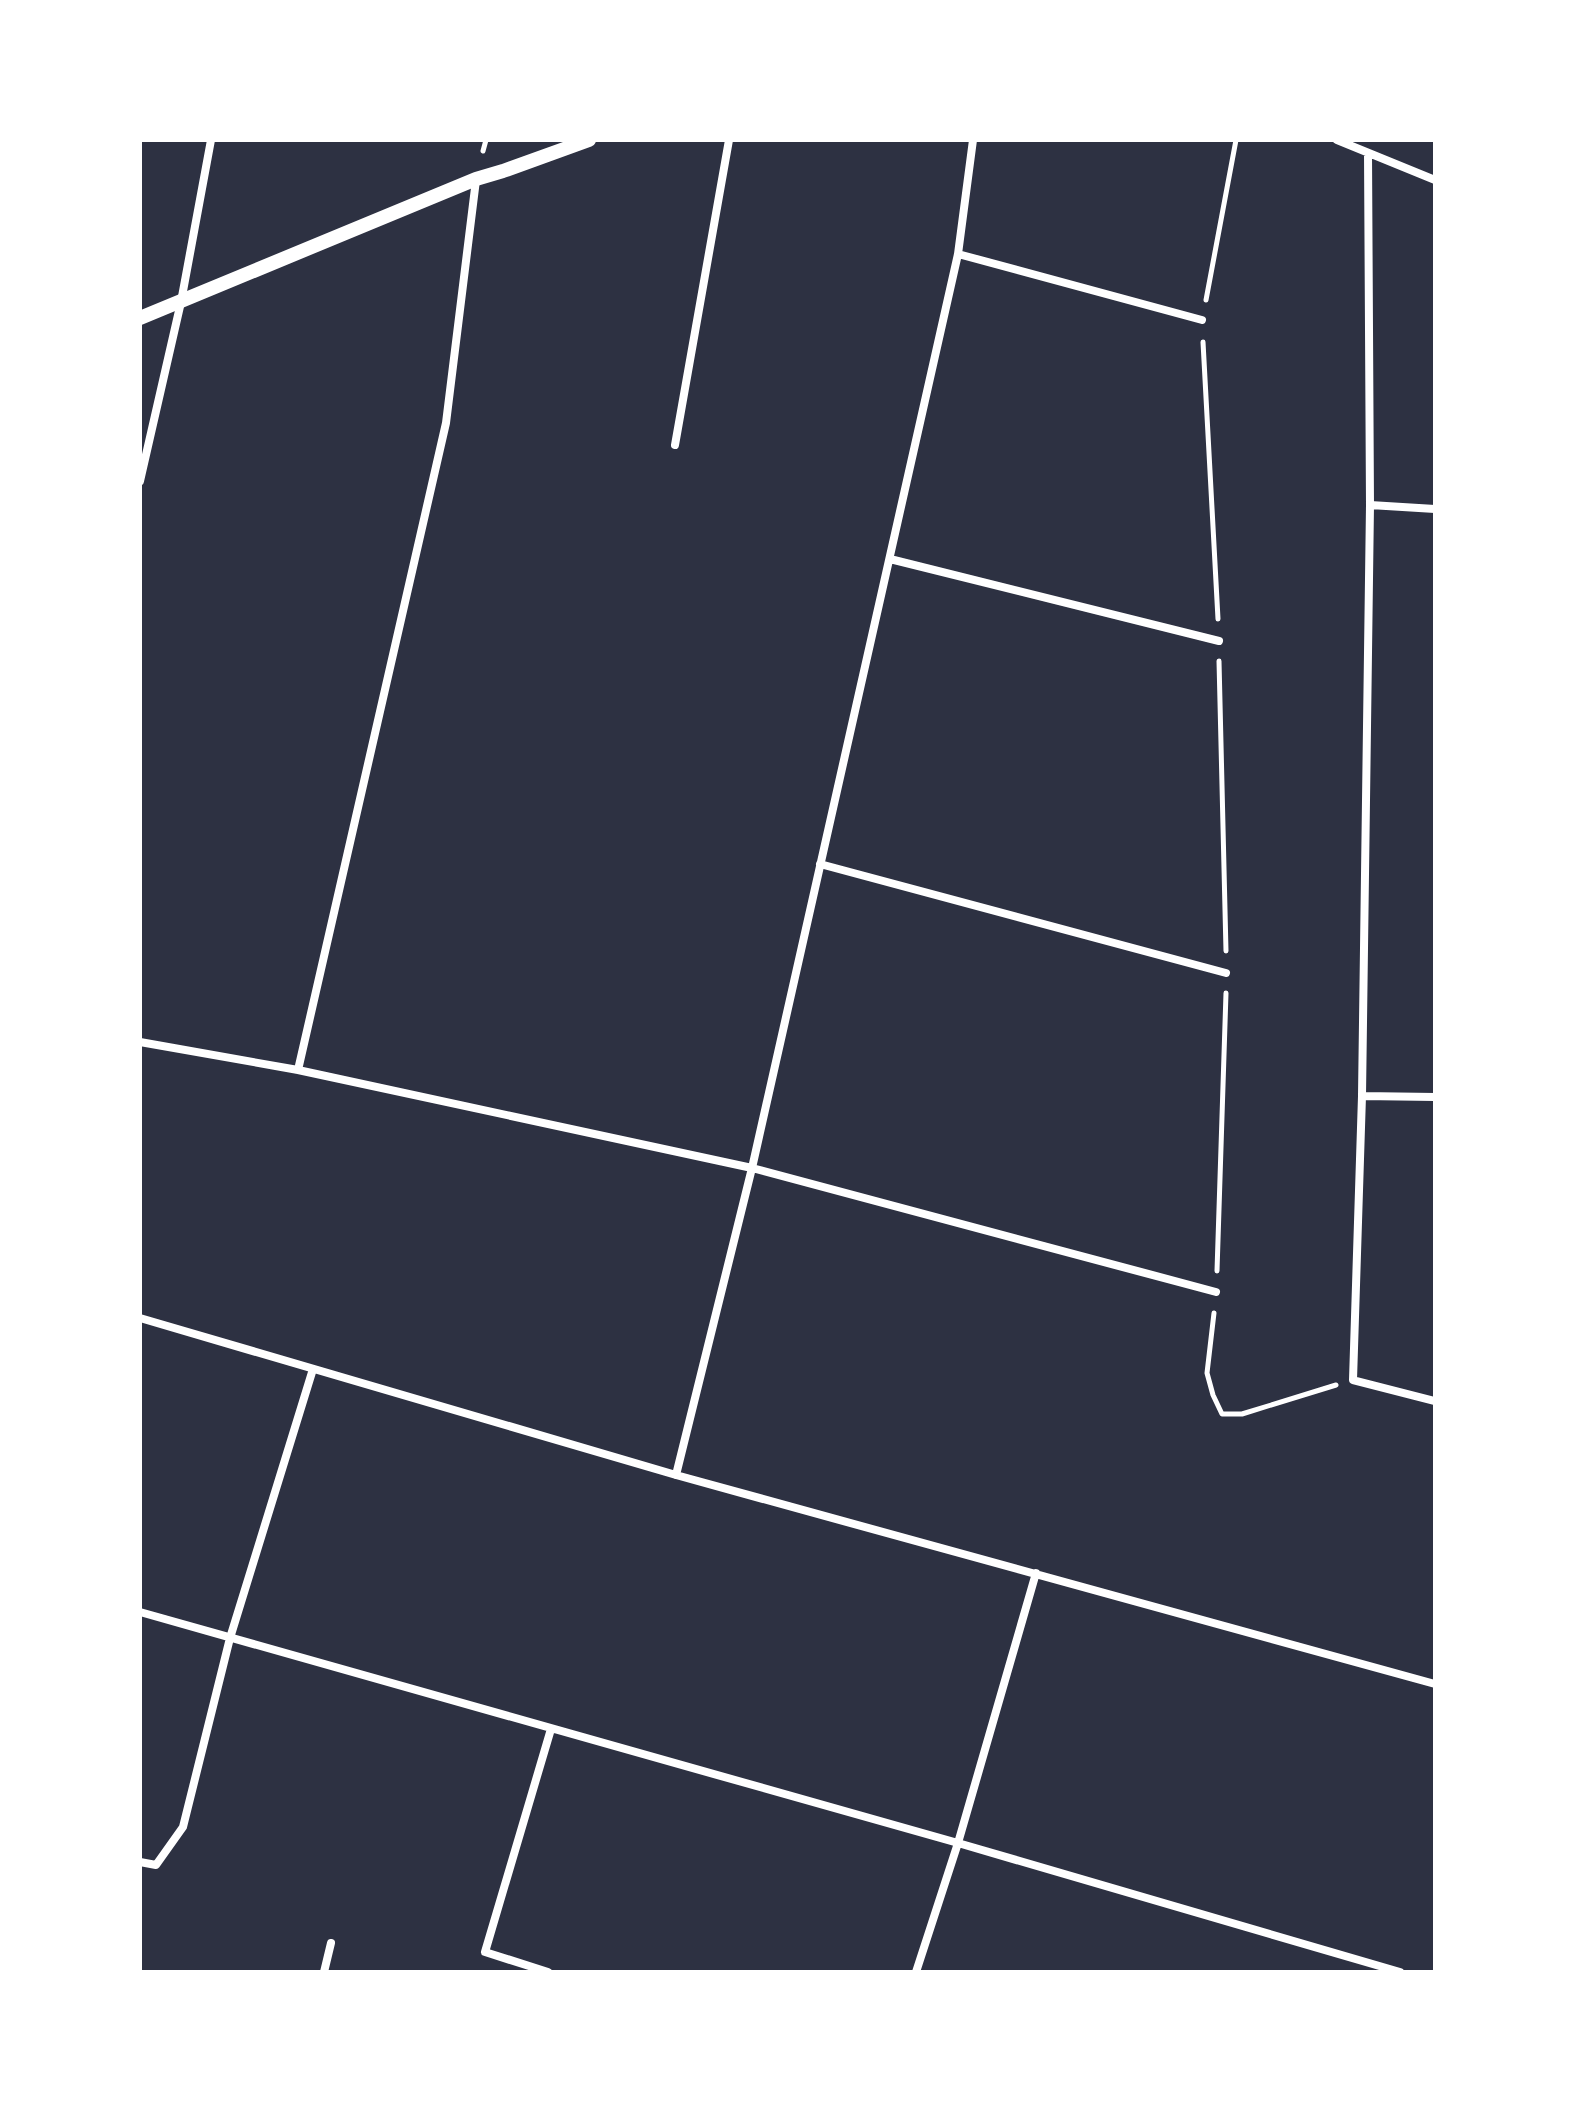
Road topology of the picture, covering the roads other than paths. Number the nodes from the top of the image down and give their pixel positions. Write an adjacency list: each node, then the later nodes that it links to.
1 (211, 140): 10 (street)
2 (589, 140): 7 (street)
3 (729, 140): 13 (street)
4 (973, 140): 9 (street)
5 (1337, 140): 6 (street)
6 (1368, 153): 8 (street); 15 (street)
7 (476, 179): 10 (street); 22 (street)
8 (1435, 180)
9 (958, 254): 12 (street); 17 (street)
10 (181, 302): 11 (street); 14 (street)
11 (140, 318)
12 (1202, 320)
13 (675, 445)
14 (140, 481)
15 (1370, 505): 16 (street); 23 (street)
16 (1435, 509)
17 (890, 559): 18 (street); 19 (street)
18 (1219, 641)
19 (820, 864): 20 (street); 25 (street)
20 (1226, 973)
21 (140, 1042): 22 (street)
22 (298, 1070): 25 (street)
23 (1362, 1096): 24 (street); 29 (street)
24 (1435, 1097)
25 (752, 1168): 26 (street); 30 (street)
26 (1216, 1292)
27 (140, 1318): 28 (street)
28 (313, 1369): 30 (street); 33 (street)
29 (1435, 1401)
30 (676, 1475): 31 (street)
31 (1036, 1573): 34 (street); 36 (street)
32 (140, 1612): 33 (street)
33 (230, 1638): 35 (street); 37 (street)
34 (1435, 1684)
35 (551, 1729): 36 (street); 40 (street)
36 (958, 1843): 41 (street); 42 (street)
37 (140, 1862)
38 (331, 1943): 39 (street)
39 (324, 1972)
40 (548, 1972)
41 (916, 1972)
42 (1400, 1972)

